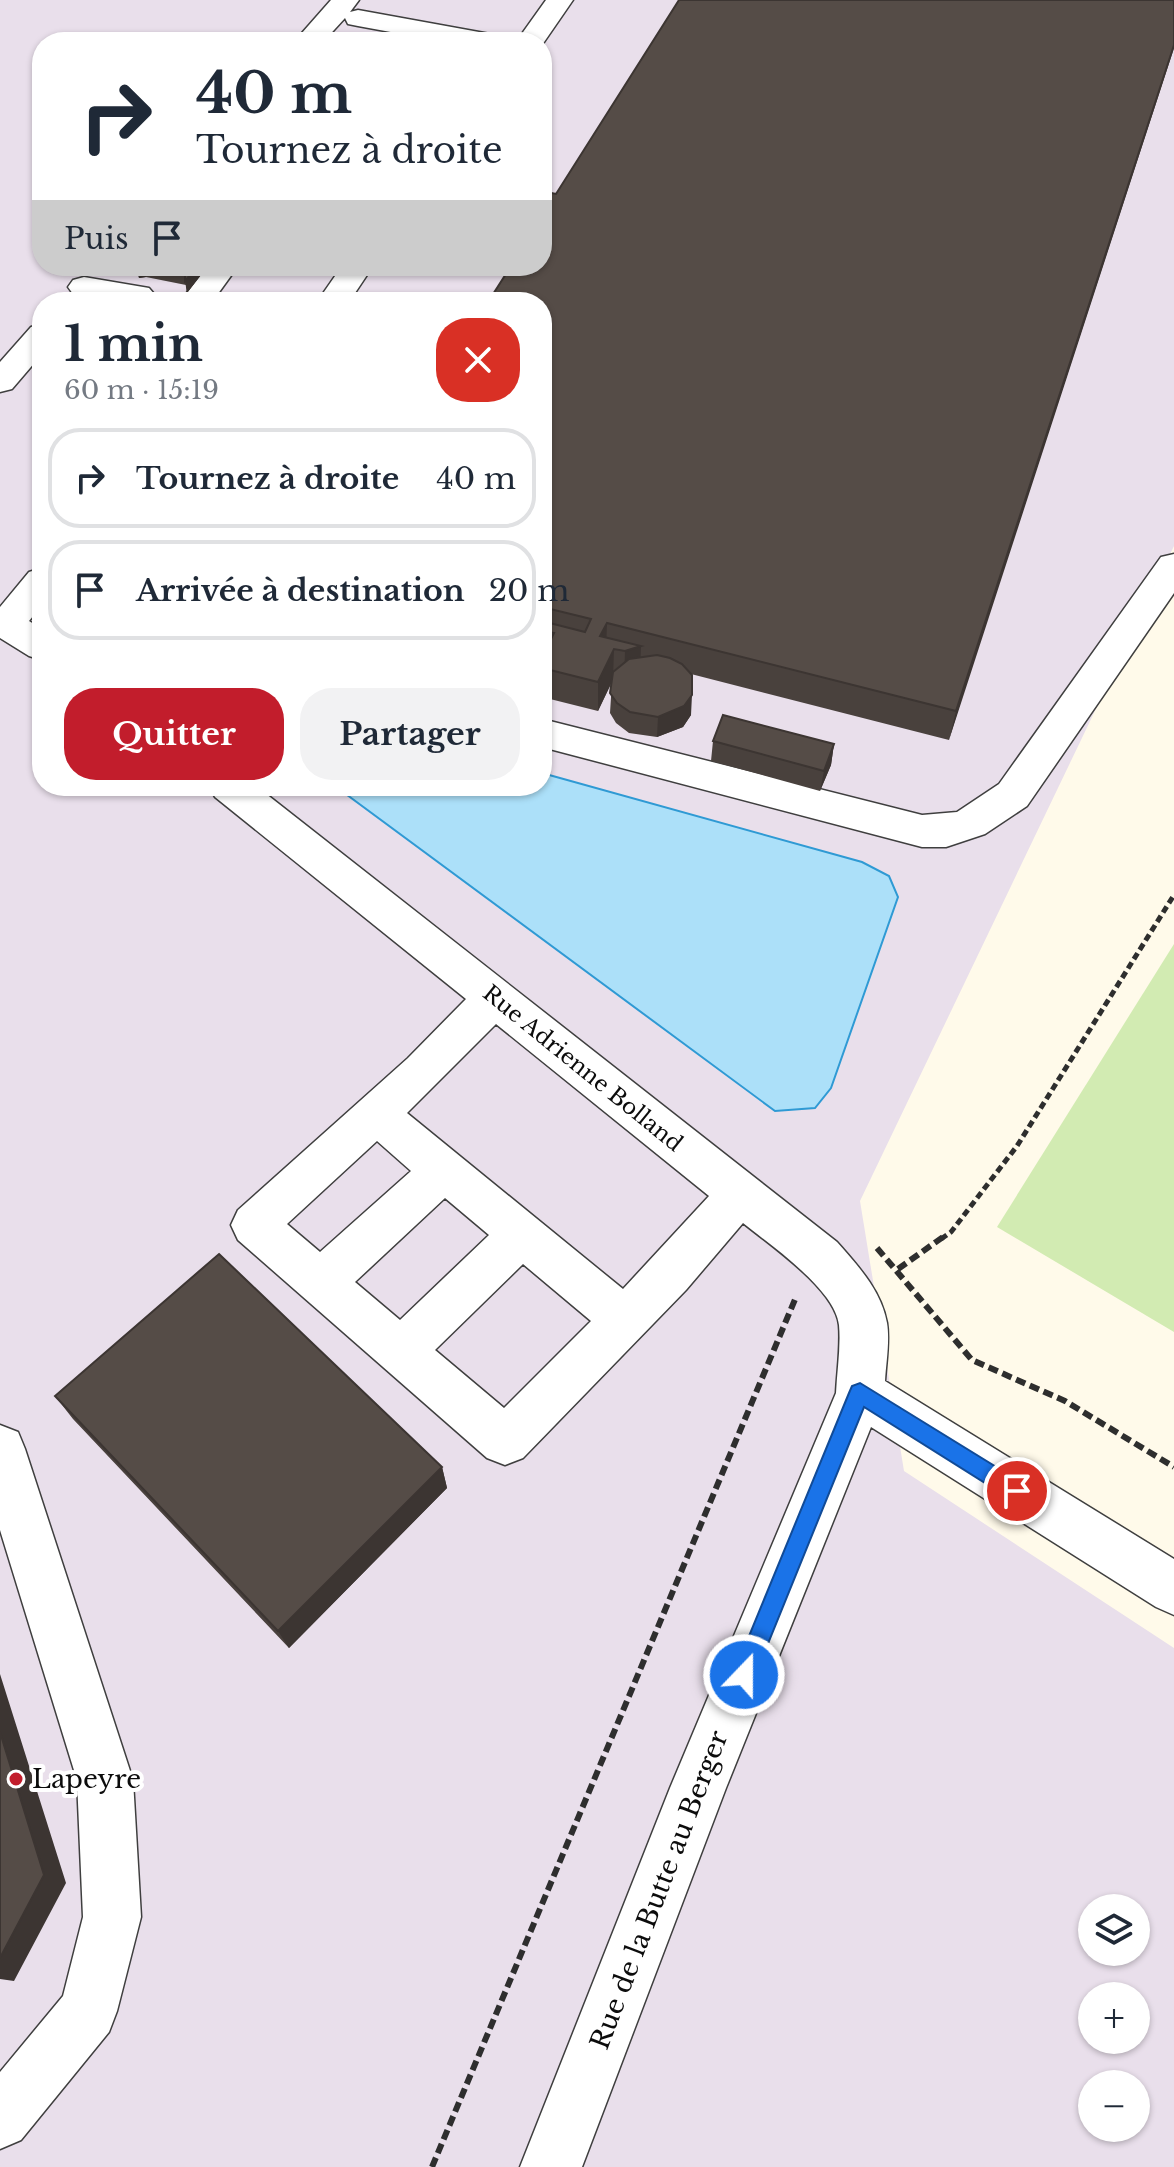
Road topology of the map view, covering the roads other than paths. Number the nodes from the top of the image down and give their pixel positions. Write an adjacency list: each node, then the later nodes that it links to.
1 (550, 1): 6 (street)
2 (359, 6): 3 (street); 4 (street); 5 (street)
3 (322, 32)
4 (345, 32)
5 (454, 32)
6 (535, 32)
7 (86, 285): 8 (street)
8 (122, 292)
9 (32, 345): 10 (street)
10 (0, 382)
11 (1174, 566): 15 (street)
12 (32, 592): 13 (street)
13 (4, 621): 14 (street)
14 (32, 640)
15 (552, 736)
16 (242, 796): 17 (street, Rue Adrienne Bolland)
17 (494, 998): 18 (street); 20 (street, Rue Adrienne Bolland)
18 (376, 1114): 19 (street); 22 (street)
19 (444, 1170): 21 (street); 22 (street)
20 (740, 1194): 23 (street); 25 (street, Rue Adrienne Bolland)
21 (522, 1234): 23 (street); 24 (street)
22 (321, 1282): 24 (street)
23 (625, 1320): 24 (street)
24 (401, 1351)
25 (860, 1393): 27 (street); 29 (street, Rue de la Butte au Berger)
26 (0, 1449): 28 (street)
27 (1174, 1589)
28 (1, 2115)
29 (551, 2167)

